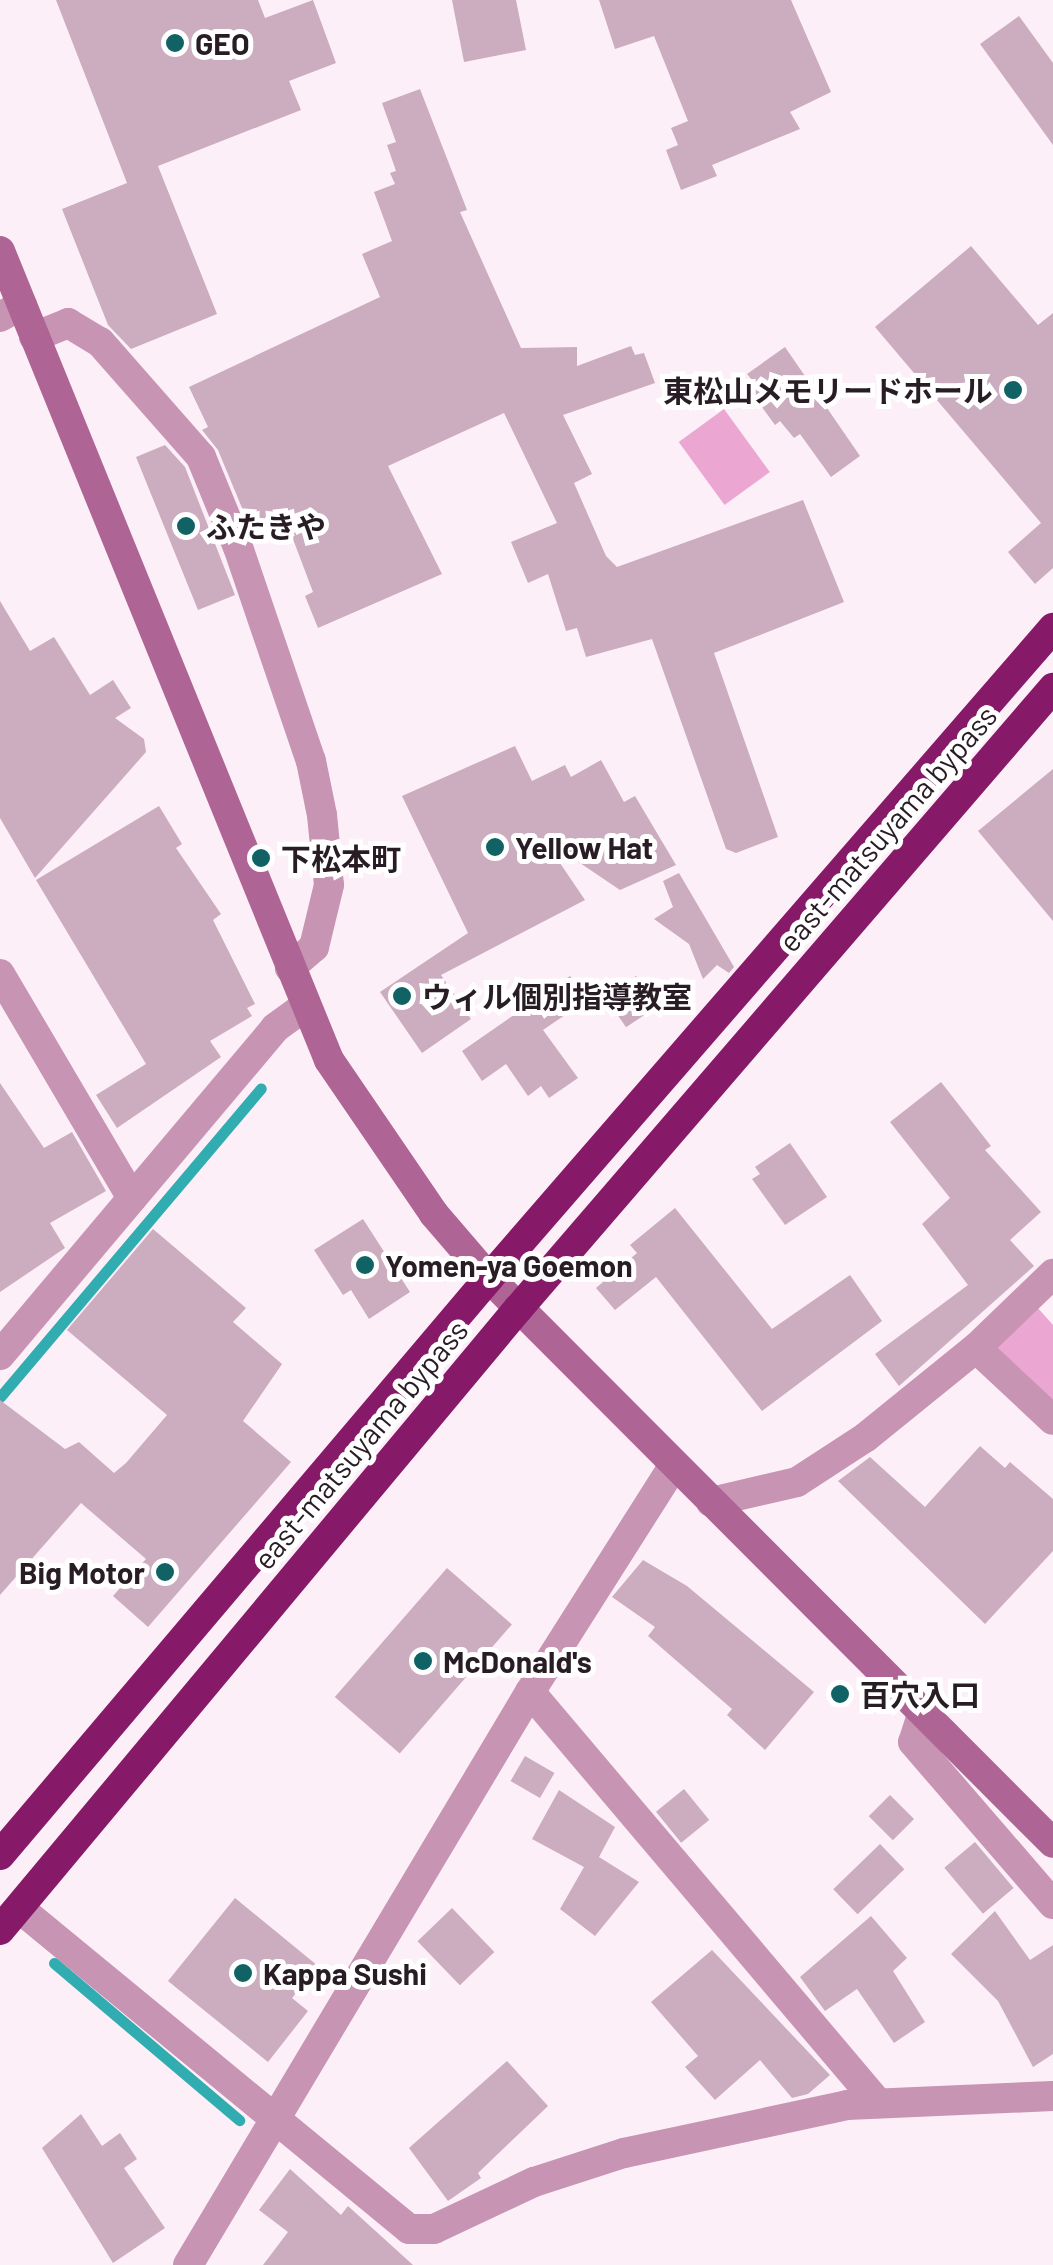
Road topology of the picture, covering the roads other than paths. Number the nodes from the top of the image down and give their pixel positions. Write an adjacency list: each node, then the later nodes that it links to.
1 (0, 252): 2 (street)
2 (11, 311): 3 (street)
3 (34, 337): 6 (street); 6 (street)
4 (1053, 628): 11 (highway, east-matsuyama bypass)
5 (1053, 688): 12 (highway, east-matsuyama bypass)
6 (290, 968): 8 (street)
7 (0, 974): 9 (street)
8 (305, 1006): 9 (street); 11 (street)
9 (132, 1198): 14 (street)
10 (1053, 1274): 13 (street)
11 (488, 1278): 12 (street); 21 (highway, east-matsuyama bypass)
12 (518, 1309): 16 (street); 23 (highway, east-matsuyama bypass)
13 (976, 1348): 15 (street); 17 (street)
14 (0, 1355)
15 (1053, 1420)
16 (674, 1465): 17 (street); 18 (street)
17 (711, 1502): 19 (street)
18 (530, 1692): 25 (street); 26 (street)
19 (922, 1715): 20 (street); 22 (street)
20 (1053, 1843)
21 (0, 1856)
22 (1053, 1904)
23 (9, 1919): 26 (street)
24 (1053, 2096): 25 (street)
25 (878, 2103): 26 (street)
26 (277, 2122): 27 (street)
27 (188, 2265)

